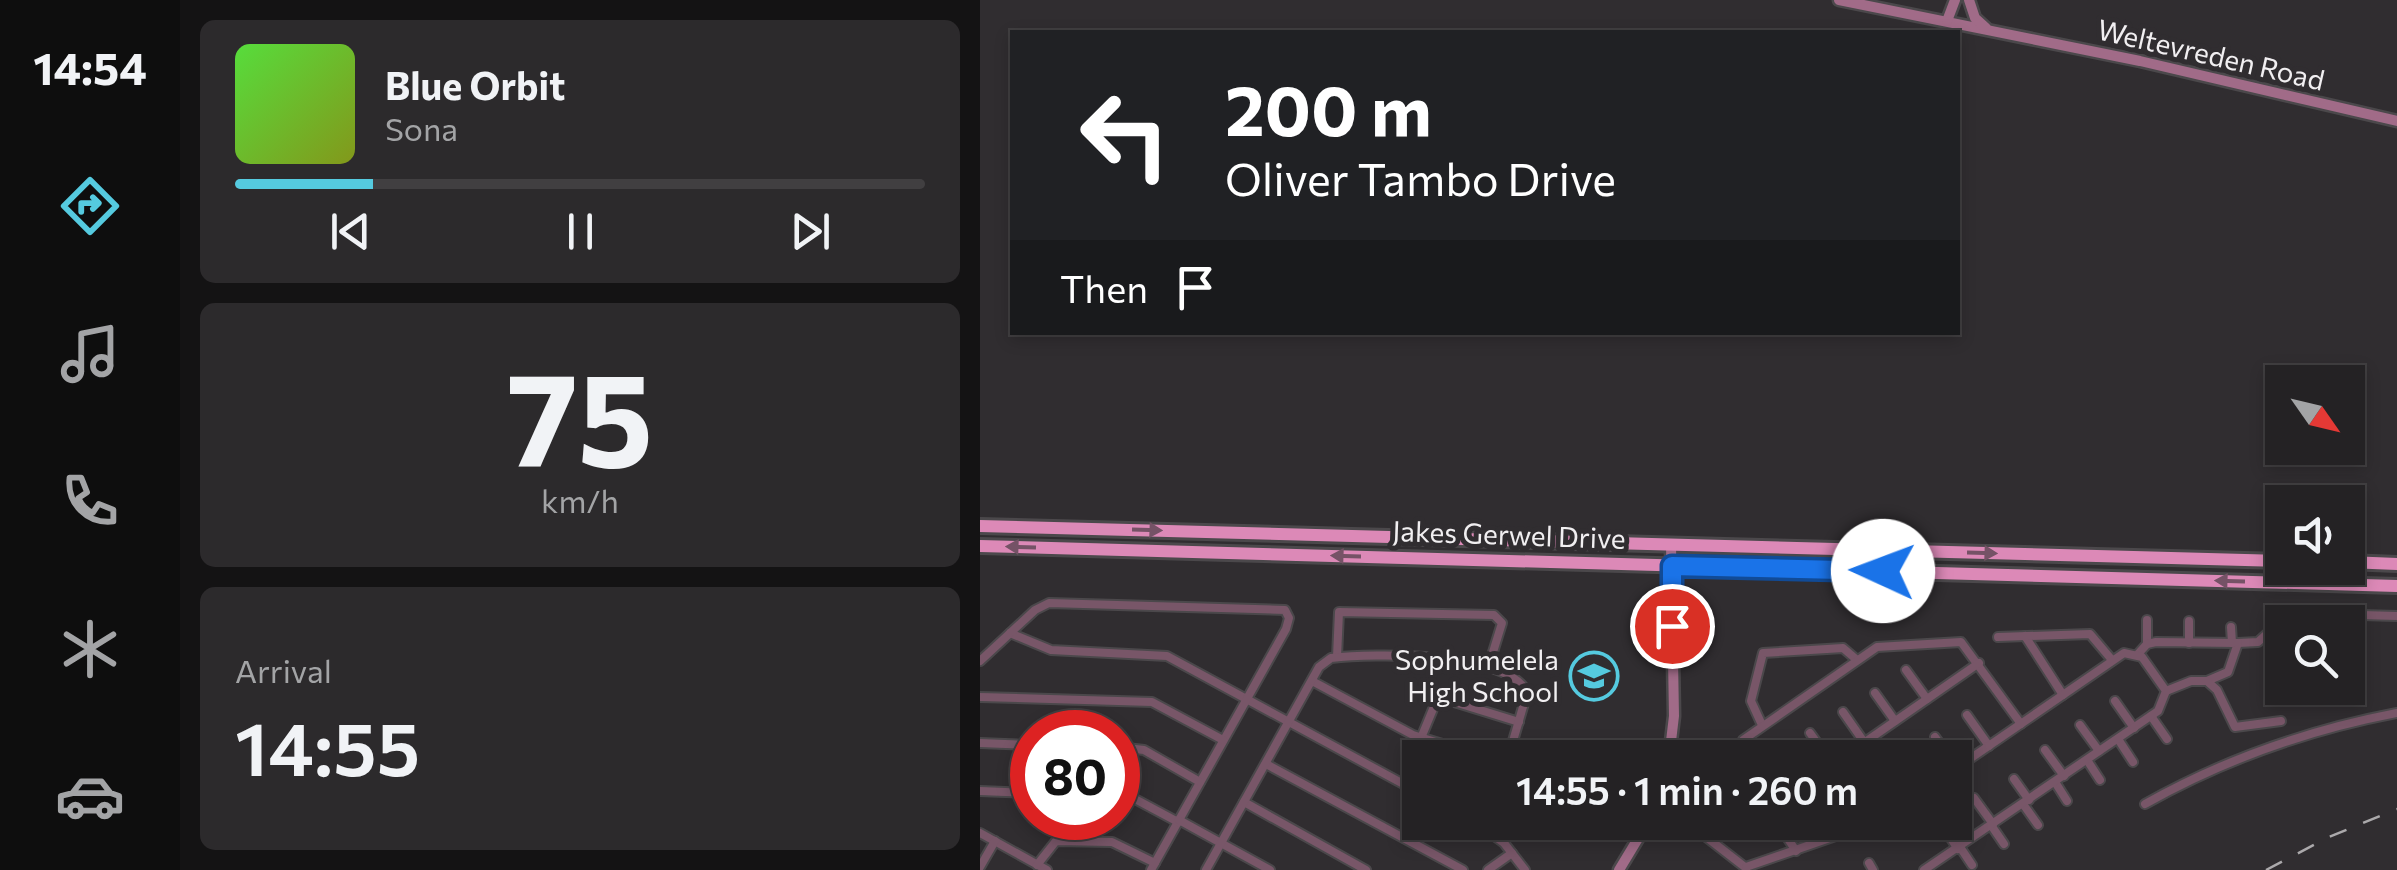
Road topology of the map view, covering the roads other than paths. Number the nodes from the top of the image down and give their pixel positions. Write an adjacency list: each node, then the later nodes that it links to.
1 (1839, 0): 4 (street, Weltevreden Road)
2 (1955, 0): 4 (street)
3 (1968, 0): 5 (street); 6 (street)
4 (1947, 21): 5 (street, Weltevreden Road)
5 (1962, 24): 6 (street, Weltevreden Road)
6 (1990, 30): 7 (street, Weltevreden Road)
7 (2397, 120)
8 (980, 526): 9 (highway, Jakes Gerwel Drive, one-way to 9)
9 (1671, 545): 11 (highway, Jakes Gerwel Drive, one-way to 11); 14 (street)
10 (980, 546): 14 (highway, Jakes Gerwel Drive, one-way to 10)
11 (2265, 561)
12 (2365, 563): 13 (highway)
13 (2397, 564)
14 (1672, 566): 15 (highway, Jakes Gerwel Drive, one-way to 14); 62 (street)
15 (2397, 586)
16 (2397, 616): 25 (street)
17 (2147, 620): 24 (street)
18 (2189, 621): 23 (street)
19 (2231, 627): 25 (street)
20 (1010, 633): 30 (street); 40 (street); 40 (street)
21 (2025, 636): 22 (street); 29 (street); 38 (street)
22 (1998, 637)
23 (2189, 643): 24 (street); 25 (street)
24 (2147, 644): 26 (street)
25 (2236, 646): 35 (street)
26 (2138, 654): 29 (street); 36 (street)
27 (1337, 657): 32 (street); 32 (street); 34 (street)
28 (1857, 660): 31 (street); 51 (street); 51 (street)
29 (2112, 660): 38 (street)
30 (980, 661)
31 (1978, 664): 41 (street); 52 (street)
32 (1489, 666): 50 (street)
33 (1906, 670): 41 (street)
34 (1312, 680): 49 (street); 57 (street)
35 (2207, 681): 36 (street); 48 (street)
36 (2166, 691): 46 (street)
37 (1874, 693): 47 (street)
38 (2063, 695): 52 (street)
39 (980, 697): 59 (street)
40 (1246, 699): 49 (street); 59 (street)
41 (1928, 699): 47 (street)
42 (2115, 701): 54 (street)
43 (1843, 712): 65 (street)
44 (2397, 713): 90 (street)
45 (1967, 715): 71 (street)
46 (2151, 716): 54 (street); 68 (street)
47 (1895, 721): 66 (street)
48 (2281, 721)
49 (1288, 722): 78 (street); 83 (street)
50 (1519, 722): 57 (street); 61 (street)
51 (1762, 724): 63 (street)
52 (2021, 724): 71 (street)
53 (2080, 726): 74 (street)
54 (2134, 728): 58 (street)
55 (1810, 733): 64 (street)
56 (1935, 737): 67 (street)
57 (1421, 738): 60 (street)
58 (2118, 739): 74 (street); 77 (street)
59 (1223, 740): 82 (street)
60 (1428, 740)
61 (1514, 740)
62 (1671, 740)
63 (1742, 740)
64 (1815, 740)
65 (1863, 740)
66 (1867, 740)
67 (1937, 740)
68 (2167, 740)
69 (980, 743): 70 (street)
70 (1010, 744)
71 (1988, 746): 75 (street)
72 (1140, 750): 82 (street)
73 (2045, 750): 79 (street)
74 (2100, 751): 76 (street)
75 (1972, 756)
76 (2086, 760): 79 (street); 81 (street)
77 (2133, 762)
78 (1266, 764): 88 (street); 118 (street)
79 (2060, 778): 87 (street); 89 (street)
80 (2014, 780): 89 (street)
81 (2100, 780)
82 (1200, 782): 92 (street)
83 (1402, 783)
84 (980, 792): 85 (street)
85 (1010, 793)
86 (1974, 798): 93 (street)
87 (2067, 801)
88 (1244, 802): 103 (street); 117 (street)
89 (2026, 802): 93 (street); 94 (street)
90 (2145, 804)
91 (1140, 805): 92 (street)
92 (1178, 821): 103 (street); 111 (street)
93 (1992, 825): 104 (street); 105 (street)
94 (2038, 826)
95 (980, 833): 102 (street)
96 (1497, 840): 107 (street)
97 (1637, 840): 121 (street)
98 (1710, 840): 113 (street)
99 (1789, 840): 106 (street)
100 (1822, 840): 106 (street)
101 (1953, 840): 105 (street)
102 (995, 841): 108 (street); 110 (street)
103 (1220, 843): 112 (street); 115 (street)
104 (2004, 844)
105 (1959, 848): 109 (street); 122 (street)
106 (1796, 851): 113 (street)
107 (1512, 853): 119 (street); 120 (street)
108 (1038, 865): 111 (street); 114 (street)
109 (1972, 865)
110 (980, 867)
111 (1153, 867)
112 (1257, 867): 116 (street)
113 (1747, 869)
114 (1047, 870)
115 (1206, 870)
116 (1270, 870)
117 (1366, 870)
118 (1463, 870)
119 (1488, 870)
120 (1526, 870)
121 (1619, 870)
122 (1926, 870)

